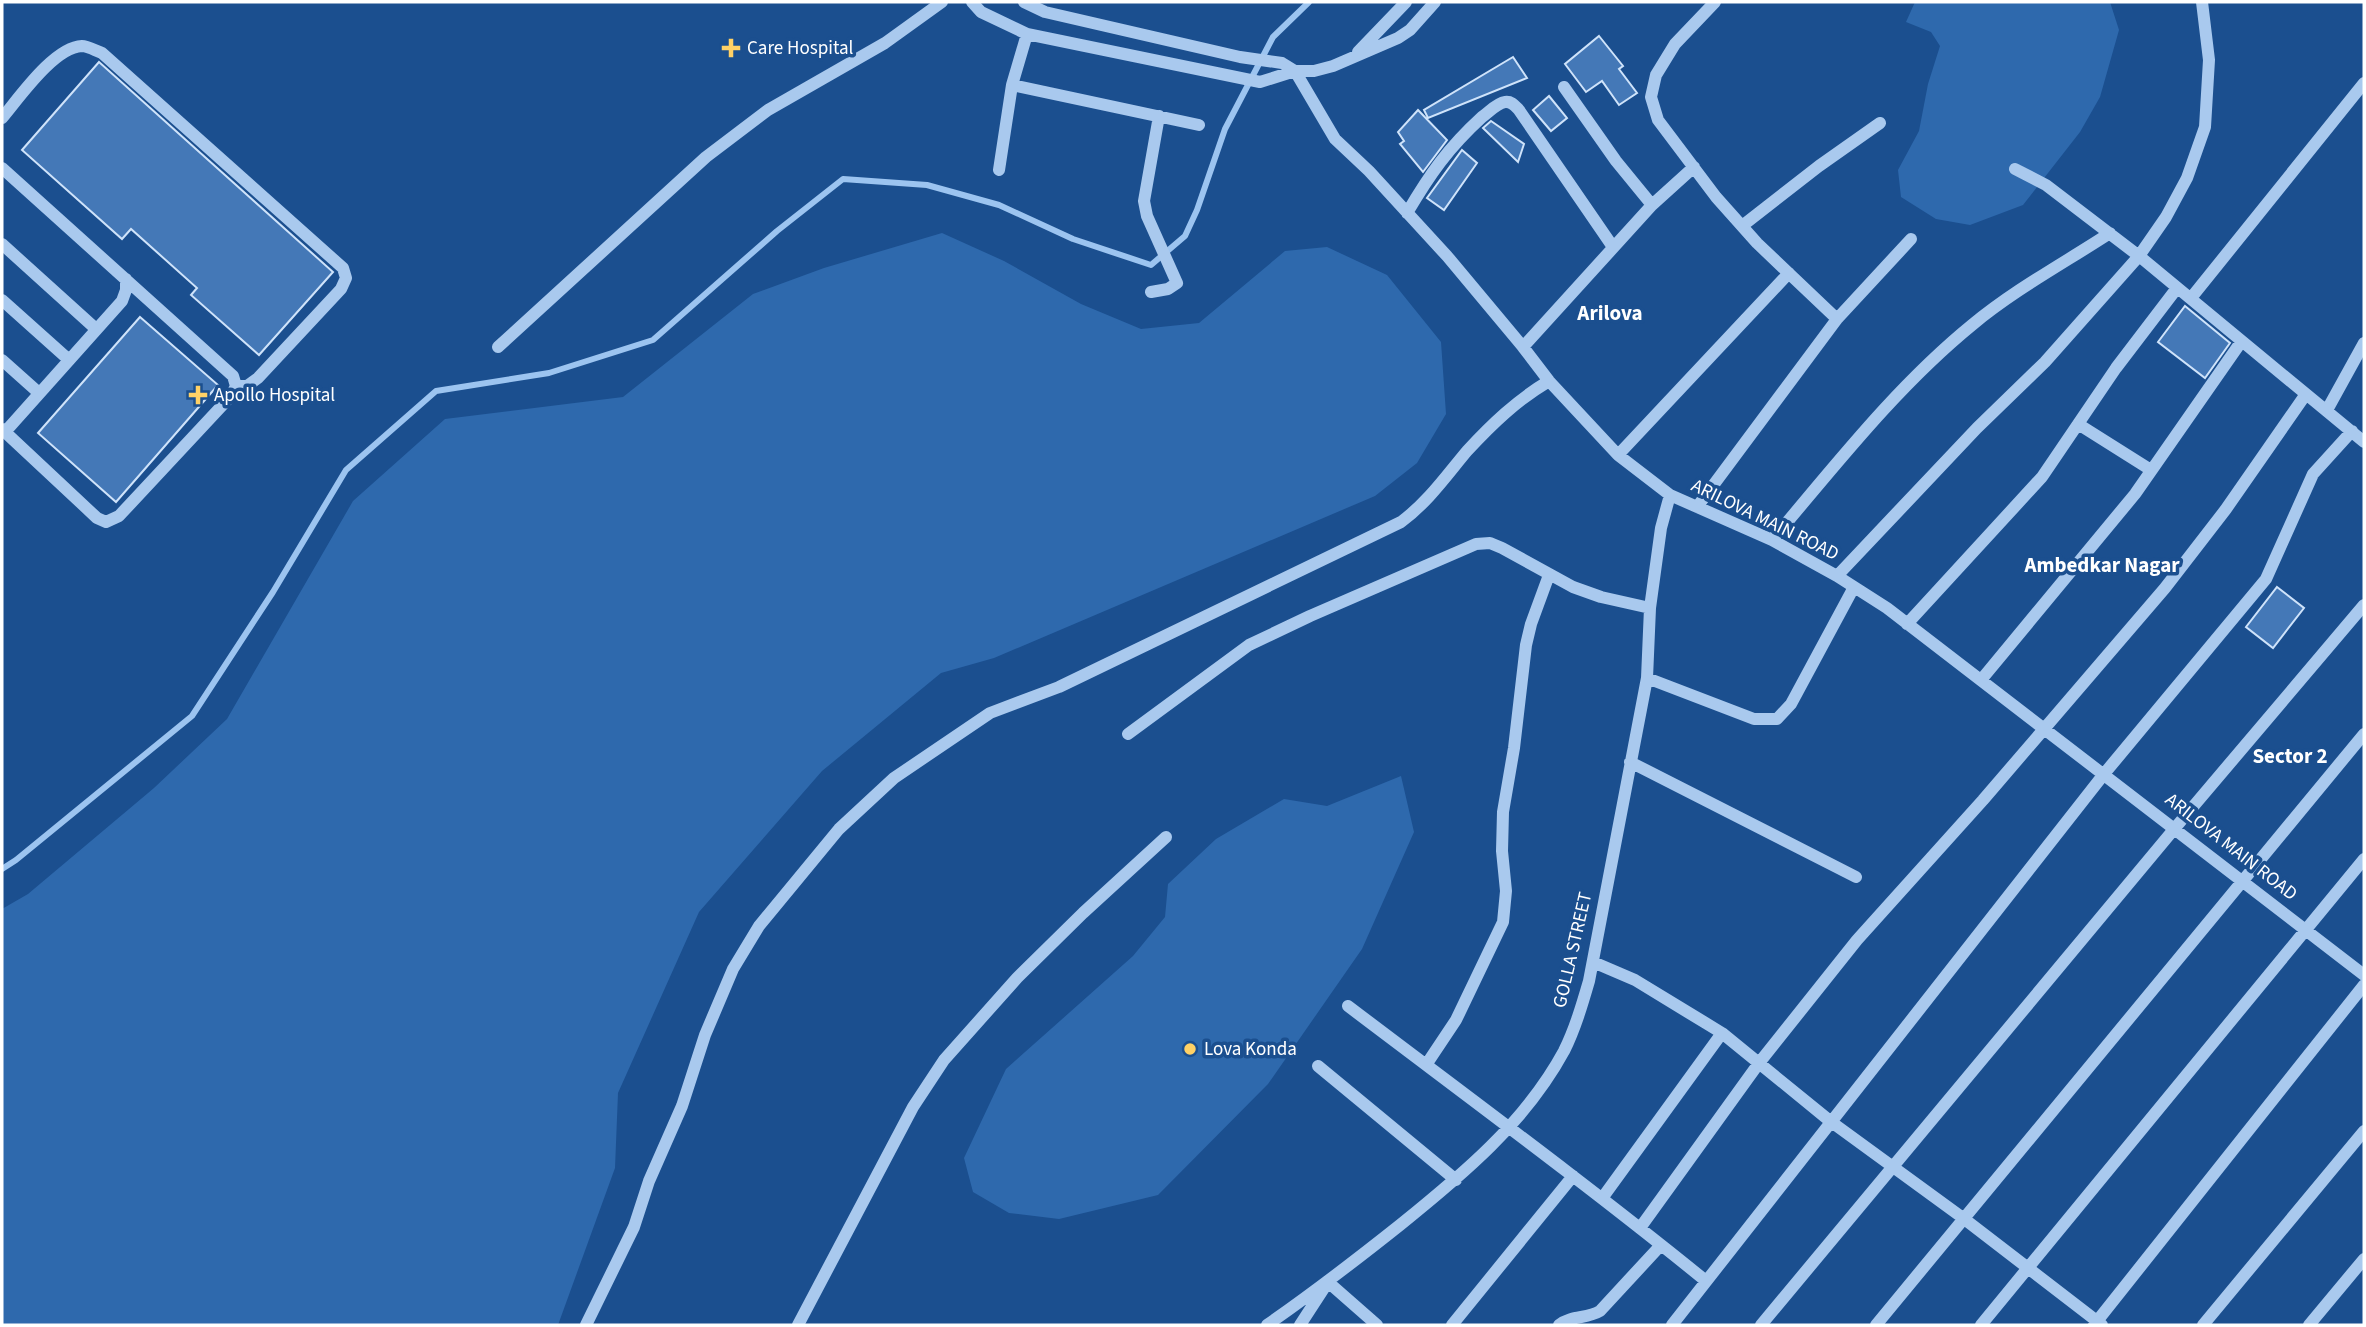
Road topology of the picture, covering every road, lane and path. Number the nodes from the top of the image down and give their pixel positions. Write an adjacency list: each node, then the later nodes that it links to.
1 (943, 2): 40 (street)
2 (972, 2): 8 (street)
3 (1024, 2): 10 (street)
4 (1406, 2): 9 (street)
5 (1434, 2): 9 (street)
6 (1715, 2): 18 (street)
7 (2202, 2): 29 (street)
8 (1027, 34): 10 (street); 12 (street)
9 (1353, 56): 10 (street)
10 (1295, 71): 23 (street, ARILOVA MAIN ROAD)
11 (2364, 83): 34 (street)
12 (1012, 85): 14 (street); 21 (street)
13 (1564, 87): 22 (street)
14 (1159, 116): 17 (street); 33 (street)
15 (2, 118): 45 (street)
16 (1880, 124): 24 (street)
17 (1199, 125)
18 (1694, 167): 22 (street); 24 (street)
19 (2, 168): 31 (street)
20 (2015, 169): 25 (street)
21 (999, 170)
22 (1652, 205): 28 (street)
23 (1407, 213): 28 (street); 41 (street, ARILOVA MAIN ROAD)
24 (1742, 226): 30 (street)
25 (2110, 233): 29 (street); 57 (street)
26 (1911, 239): 36 (street)
27 (2, 244): 37 (street)
28 (1613, 247): 41 (street)
29 (2139, 256): 32 (street); 59 (street)
30 (1789, 273): 36 (street); 53 (street)
31 (126, 279): 37 (street); 45 (street)
32 (2177, 288): 34 (street); 49 (street)
33 (1151, 292)
34 (2192, 298): 38 (street)
35 (2, 300): 42 (street)
36 (1837, 318): 56 (street)
37 (96, 328): 42 (street)
38 (2241, 342): 47 (street); 54 (street)
39 (2364, 343): 48 (street)
40 (498, 347)
41 (1523, 347): 44 (street, ARILOVA MAIN ROAD)
42 (68, 359): 46 (street)
43 (2, 360): 46 (street)
44 (1549, 381): 53 (street, ARILOVA MAIN ROAD); 100 (street)
45 (236, 386): 50 (street)
46 (39, 393): 50 (street)
47 (2306, 394): 48 (street); 66 (street)
48 (2327, 410): 51 (street)
49 (2078, 424): 54 (street); 63 (street)
50 (3, 431)
51 (2352, 431): 52 (street); 70 (street)
52 (2364, 442)
53 (1618, 455): 55 (street, ARILOVA MAIN ROAD)
54 (2151, 470): 65 (street)
55 (1670, 495): 56 (street, ARILOVA MAIN ROAD); 62 (street, GOLLA STREET)
56 (1697, 507): 57 (street, ARILOVA MAIN ROAD)
57 (1772, 540): 59 (street, ARILOVA MAIN ROAD)
58 (1549, 575): 62 (street); 67 (street); 83 (street)
59 (1837, 576): 60 (street, ARILOVA MAIN ROAD)
60 (1854, 587): 63 (street, ARILOVA MAIN ROAD); 64 (street)
61 (2364, 605): 71 (street)
62 (1650, 608): 64 (street, GOLLA STREET)
63 (1908, 624): 65 (street, ARILOVA MAIN ROAD)
64 (1647, 678): 69 (street, GOLLA STREET)
65 (1981, 680): 66 (street, ARILOVA MAIN ROAD)
66 (2044, 729): 70 (street, ARILOVA MAIN ROAD); 82 (street)
67 (1128, 734)
68 (2364, 734): 75 (street)
69 (1630, 762): 74 (street); 77 (street, GOLLA STREET)
70 (2104, 774): 71 (street, ARILOVA MAIN ROAD); 85 (street)
71 (2175, 828): 75 (street, ARILOVA MAIN ROAD); 88 (street)
72 (1166, 838): 101 (street)
73 (2364, 859): 76 (street)
74 (1856, 877)
75 (2242, 880): 76 (street, ARILOVA MAIN ROAD); 92 (street)
76 (2306, 929): 78 (street, ARILOVA MAIN ROAD); 96 (street)
77 (1593, 962): 81 (street); 86 (street, GOLLA STREET)
78 (2364, 975)
79 (2364, 985): 99 (street)
80 (1348, 1006): 83 (street)
81 (1722, 1033): 82 (street); 91 (street)
82 (1759, 1063): 85 (street); 93 (street)
83 (1426, 1065): 86 (street)
84 (1318, 1066): 90 (street)
85 (1830, 1121): 88 (street); 97 (street)
86 (1509, 1129): 89 (street); 90 (street, GOLLA STREET)
87 (2364, 1131): 111 (street)
88 (1894, 1167): 92 (street); 108 (street)
89 (1573, 1175): 91 (street); 105 (street)
90 (1456, 1180): 98 (street, GOLLA STREET)
91 (1603, 1197): 93 (street)
92 (1963, 1218): 96 (street); 109 (street)
93 (1640, 1228): 94 (street)
94 (1661, 1245): 97 (street); 106 (street)
95 (2364, 1259): 112 (street)
96 (2030, 1269): 99 (street); 110 (street)
97 (1706, 1281): 107 (street)
98 (1328, 1282): 102 (street, GOLLA STREET); 103 (street); 104 (street)
99 (2098, 1324)
100 (586, 1325)
101 (798, 1325)
102 (1268, 1325)
103 (1300, 1325)
104 (1377, 1325)
105 (1452, 1325)
106 (1559, 1325)
107 (1672, 1325)
108 (1761, 1325)
109 (1876, 1325)
110 (1982, 1325)
111 (2203, 1325)
112 (2309, 1325)

